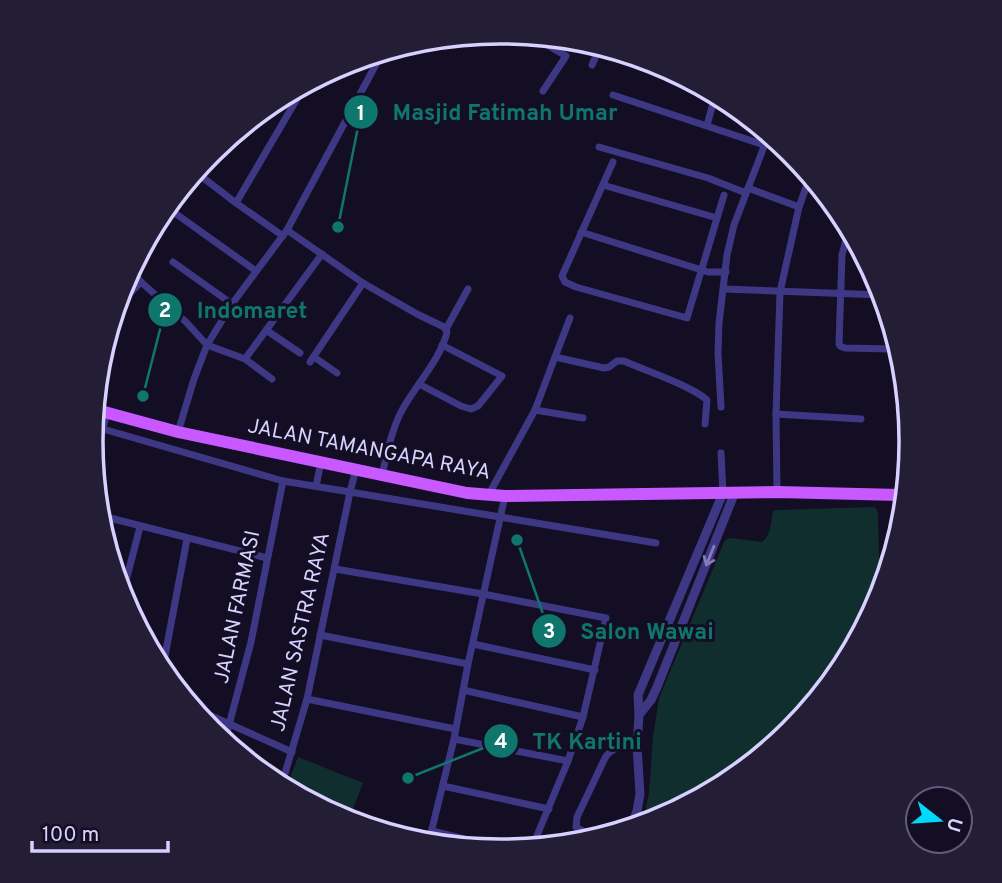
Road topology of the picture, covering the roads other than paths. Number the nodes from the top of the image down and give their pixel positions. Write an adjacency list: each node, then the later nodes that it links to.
1 (550, 47): 5 (street)
2 (596, 55): 4 (street)
3 (376, 64): 24 (street)
4 (592, 65)
5 (543, 91)
6 (613, 95): 9 (street)
7 (296, 101): 19 (street)
8 (713, 105): 9 (street)
9 (707, 125): 11 (street)
10 (761, 141): 11 (street)
11 (758, 143): 17 (street)
12 (599, 147): 17 (street)
13 (612, 162): 15 (street)
14 (203, 178): 19 (street)
15 (603, 185): 22 (street); 23 (street)
16 (806, 186): 20 (street)
17 (743, 190): 20 (street); 30 (street)
18 (724, 195): 22 (street)
19 (236, 203): 24 (street)
20 (799, 207): 37 (street)
21 (175, 213): 28 (street)
22 (717, 218): 29 (street)
23 (581, 232): 29 (street); 29 (street)
24 (285, 233): 26 (street); 28 (street)
25 (845, 243): 38 (street)
26 (322, 254): 33 (street); 43 (street)
27 (173, 262): 40 (street)
28 (256, 271): 40 (street)
29 (705, 271): 30 (street)
30 (723, 272): 36 (street)
31 (138, 279): 32 (street)
32 (141, 282): 34 (street); 44 (street)
33 (363, 283): 42 (street); 50 (street)
34 (134, 289)
35 (468, 289): 42 (street)
36 (724, 289): 37 (street); 53 (street)
37 (780, 292): 38 (street); 56 (street)
38 (840, 293): 39 (street); 46 (street)
39 (870, 294)
40 (232, 304): 44 (street)
41 (570, 318): 48 (street)
42 (446, 329): 45 (street)
43 (266, 330): 47 (street); 49 (street)
44 (207, 345): 49 (street); 61 (street)
45 (442, 345): 52 (street); 52 (street)
46 (887, 349)
47 (300, 353)
48 (555, 357): 54 (street); 59 (street)
49 (245, 359): 51 (street)
50 (337, 373)
51 (272, 379)
52 (419, 384): 65 (street)
53 (721, 407)
54 (535, 410): 57 (street); 71 (street)
55 (104, 412): 61 (main road, JALAN TAMANGAPA RAYA)
56 (776, 414): 58 (street); 69 (street)
57 (583, 418)
58 (861, 419)
59 (705, 424)
60 (103, 429): 66 (street)
61 (178, 432): 63 (main road, JALAN TAMANGAPA RAYA)
62 (721, 453): 70 (street)
63 (321, 462): 64 (main road, JALAN TAMANGAPA RAYA); 67 (street)
64 (356, 470): 65 (main road, JALAN TAMANGAPA RAYA); 68 (street, JALAN SASTRA RAYA)
65 (382, 475): 71 (main road, JALAN TAMANGAPA RAYA)
66 (283, 481): 67 (street); 79 (street, JALAN FARMASI)
67 (316, 486): 68 (street)
68 (350, 492): 74 (street); 80 (street, JALAN SASTRA RAYA)
69 (777, 492): 70 (main road, JALAN TAMANGAPA RAYA); 72 (main road, JALAN TAMANGAPA RAYA)
70 (729, 493): 73 (main road, JALAN TAMANGAPA RAYA); 90 (street, one-way to 90); 90 (street)
71 (489, 494): 73 (main road, JALAN TAMANGAPA RAYA)
72 (895, 495)
73 (505, 496): 74 (street)
74 (501, 517): 78 (street); 82 (street)
75 (111, 518): 76 (street)
76 (140, 527): 77 (street); 81 (street)
77 (187, 539): 79 (street); 85 (street)
78 (656, 543)
79 (268, 558): 93 (street, JALAN FARMASI)
80 (335, 569): 82 (street); 83 (street, JALAN SASTRA RAYA)
81 (127, 577)
82 (483, 594): 84 (street); 87 (street)
83 (320, 635): 86 (street); 89 (street, JALAN SASTRA RAYA)
84 (472, 644): 86 (street); 87 (street)
85 (165, 654)
86 (468, 664): 88 (street)
87 (595, 670): 92 (street)
88 (463, 690): 92 (street); 94 (street)
89 (307, 699): 94 (street); 98 (street, JALAN SASTRA RAYA)
90 (639, 715): 97 (street)
91 (214, 717): 93 (street)
92 (583, 717): 99 (street)
93 (230, 724): 95 (street, JALAN FARMASI); 98 (street)
94 (455, 729): 96 (street)
95 (228, 731)
96 (454, 740): 99 (street); 101 (street)
97 (637, 746): 103 (street); 104 (street)
98 (292, 752): 100 (street, JALAN SASTRA RAYA)
99 (568, 761): 102 (street)
100 (285, 775)
101 (443, 786): 102 (street); 105 (street)
102 (549, 809): 106 (street)
103 (635, 816)
104 (582, 831)
105 (431, 834)
106 (536, 837)

